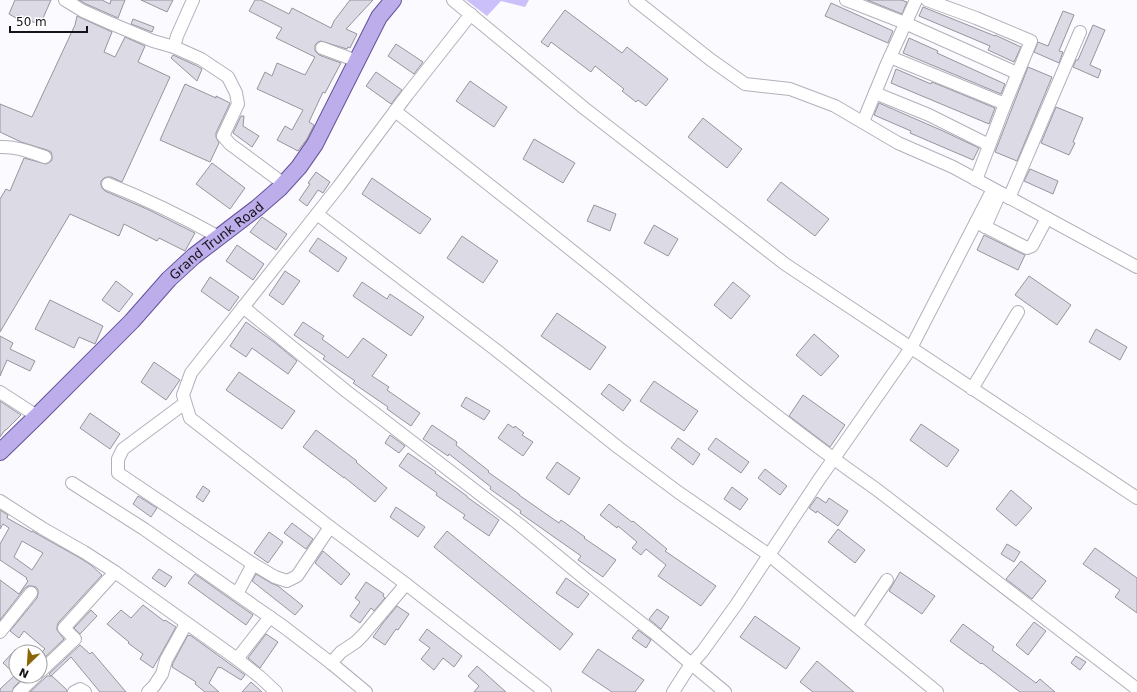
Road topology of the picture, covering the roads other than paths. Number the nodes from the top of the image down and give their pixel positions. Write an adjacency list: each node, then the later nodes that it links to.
1 (65, 0): 12 (street)
2 (193, 0): 12 (street)
3 (393, 0): 15 (main road, Grand Trunk Road)
4 (453, 0): 9 (street)
5 (635, 0): 20 (street)
6 (846, 0): 10 (street)
7 (916, 0): 10 (street)
8 (927, 0): 16 (street)
9 (471, 14): 19 (street); 35 (street)
10 (905, 23): 14 (street); 16 (street)
11 (1080, 32): 27 (street)
12 (174, 47): 26 (street)
13 (322, 48): 15 (street)
14 (890, 57): 17 (street); 18 (street)
15 (357, 62): 26 (main road, Grand Trunk Road)
16 (1018, 73): 18 (street)
17 (874, 93): 20 (street); 21 (street)
18 (1004, 104): 21 (street)
19 (395, 110): 28 (street); 41 (street)
20 (863, 122): 24 (street)
21 (989, 146): 24 (street)
22 (0, 147): 23 (street)
23 (45, 157)
24 (976, 180): 27 (street)
25 (108, 184): 31 (street)
26 (284, 184): 31 (main road, Grand Trunk Road)
27 (1001, 193): 29 (street); 30 (street)
28 (317, 214): 33 (street); 46 (street)
29 (1047, 218): 30 (street); 32 (street)
30 (980, 224): 35 (street)
31 (219, 237): 39 (main road, Grand Trunk Road)
32 (1137, 266)
33 (243, 307): 38 (street); 60 (street)
34 (1018, 312): 36 (street)
35 (911, 348): 36 (street); 41 (street)
36 (972, 389): 43 (street)
37 (0, 392): 39 (street)
38 (185, 403): 45 (street); 47 (street)
39 (37, 416): 40 (main road, Grand Trunk Road)
40 (0, 452)
41 (833, 459): 46 (street); 62 (street)
42 (72, 483): 52 (street)
43 (1137, 498)
44 (0, 501): 48 (street)
45 (330, 527): 47 (street); 50 (street)
46 (769, 555): 55 (street); 60 (street)
47 (252, 564): 52 (street)
48 (115, 572): 54 (street); 59 (street)
49 (887, 580): 55 (street)
50 (406, 584): 58 (street); 69 (street)
51 (31, 593): 56 (street)
52 (236, 594): 53 (street)
53 (270, 618): 57 (street); 58 (street)
54 (186, 624): 57 (street); 66 (street)
55 (856, 626): 72 (street)
56 (0, 632)
57 (237, 659): 67 (street)
58 (331, 663): 68 (street)
59 (48, 664)
60 (691, 664): 70 (street); 71 (street)
61 (28, 684): 63 (street)
62 (1137, 689)
63 (19, 692)
64 (74, 692): 65 (street)
65 (85, 692)
66 (148, 692)
67 (276, 692)
68 (366, 692)
69 (545, 692)
70 (672, 692)
71 (725, 692)
72 (937, 692)

